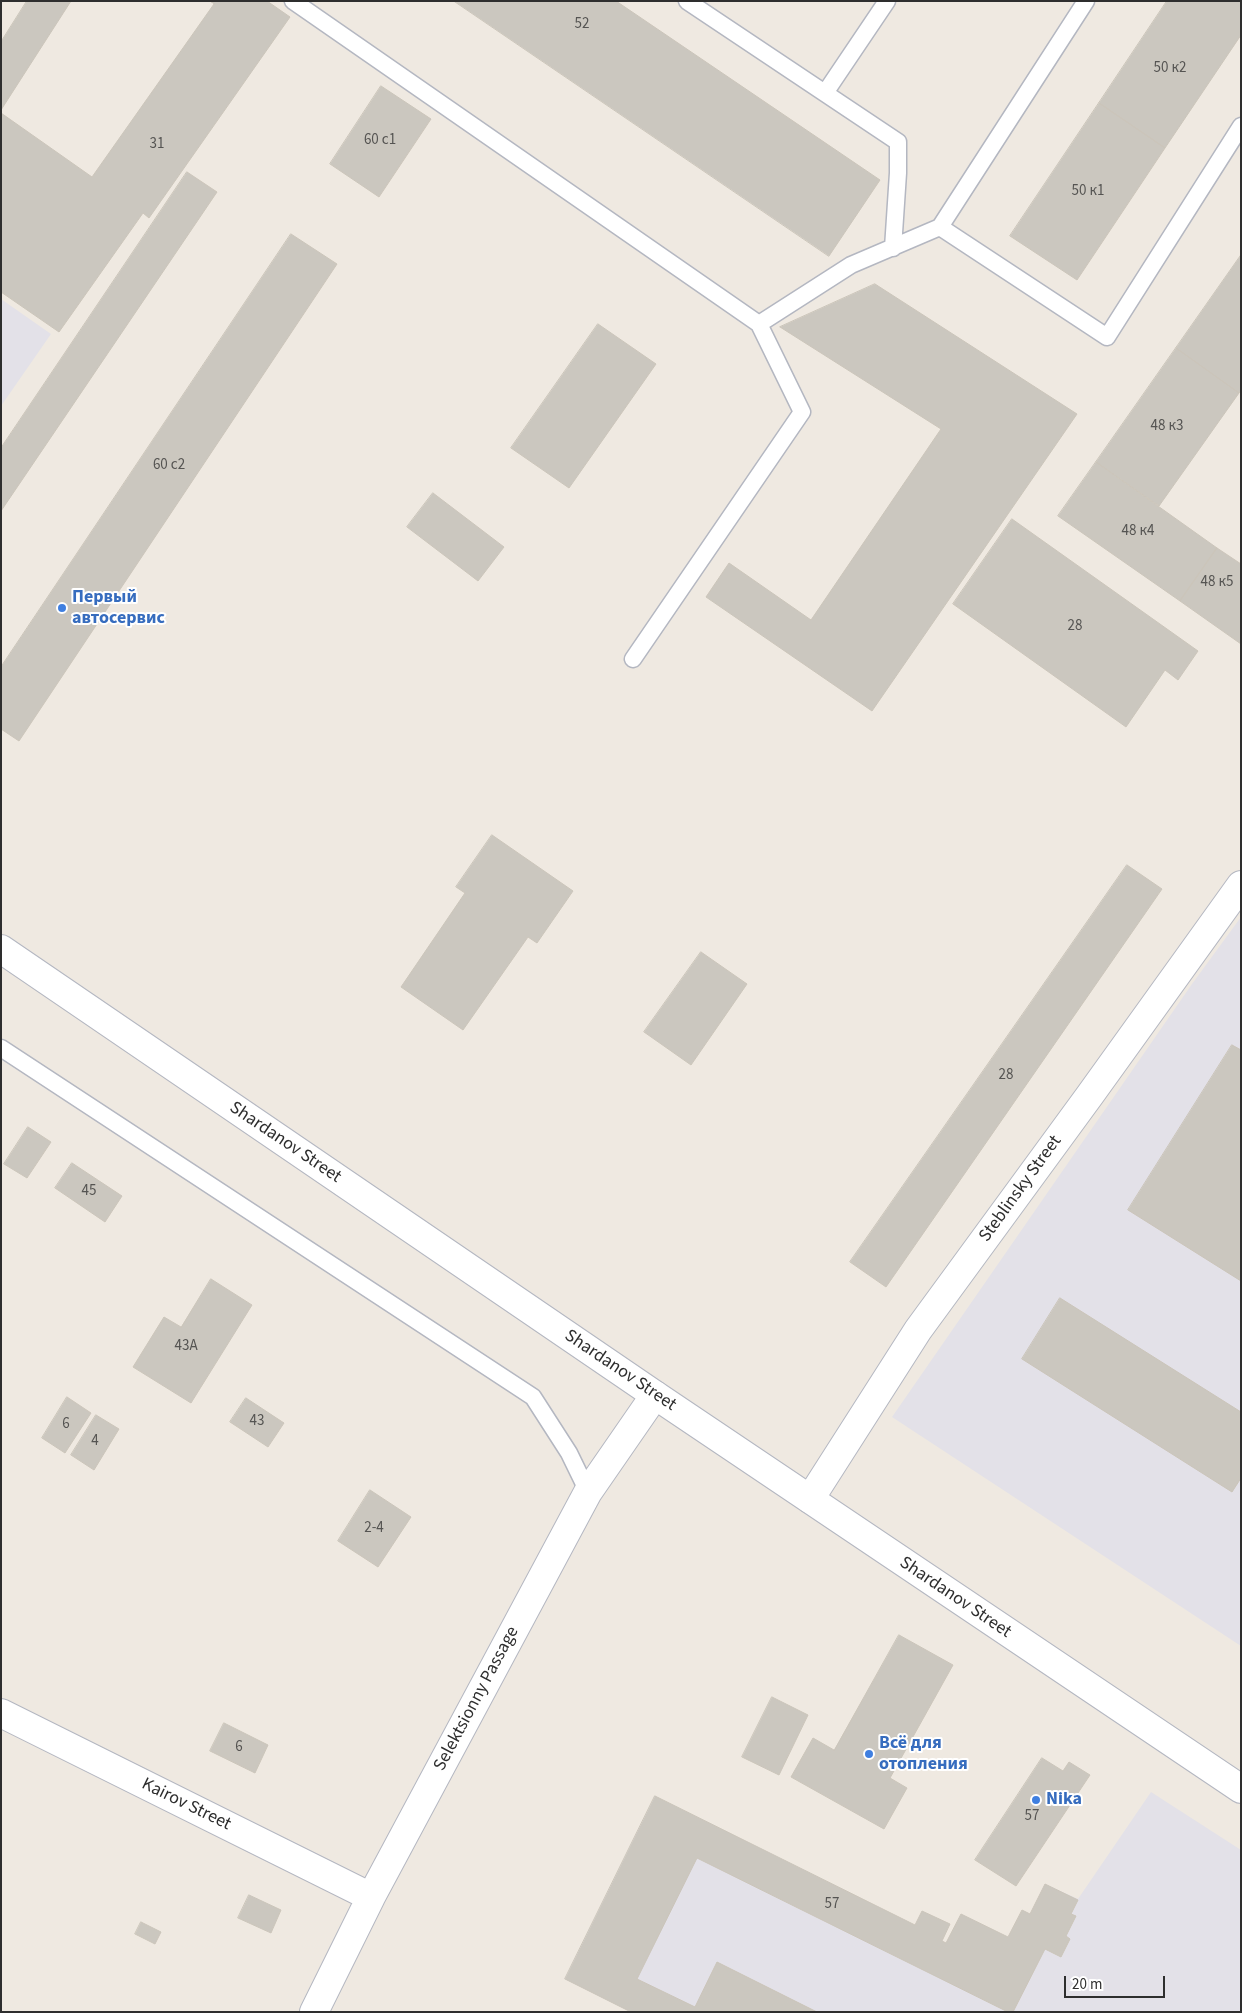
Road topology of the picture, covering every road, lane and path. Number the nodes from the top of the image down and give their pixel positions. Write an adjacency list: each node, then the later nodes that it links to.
1 (293, 1): 9 (lane)
2 (687, 1): 5 (lane)
3 (887, 1): 5 (lane)
4 (1086, 1): 7 (lane)
5 (825, 93): 8 (lane)
6 (1241, 126): 7 (lane)
7 (940, 227): 8 (lane)
8 (893, 248): 9 (lane)
9 (759, 324): 10 (lane)
10 (633, 659)
11 (1241, 884): 16 (street, Steblinsky Street)
12 (1, 949): 14 (street, Shardanov Street)
13 (1, 1048): 15 (lane)
14 (655, 1395): 15 (street, Selektsionny Passage); 16 (street, Shardanov Street)
15 (588, 1492): 19 (street, Selektsionny Passage)
16 (810, 1500): 18 (street, Shardanov Street)
17 (1, 1713): 19 (street, Kairov Street)
18 (1241, 1790)
19 (371, 1898): 20 (street, Selektsionny Passage)
20 (314, 2012)

